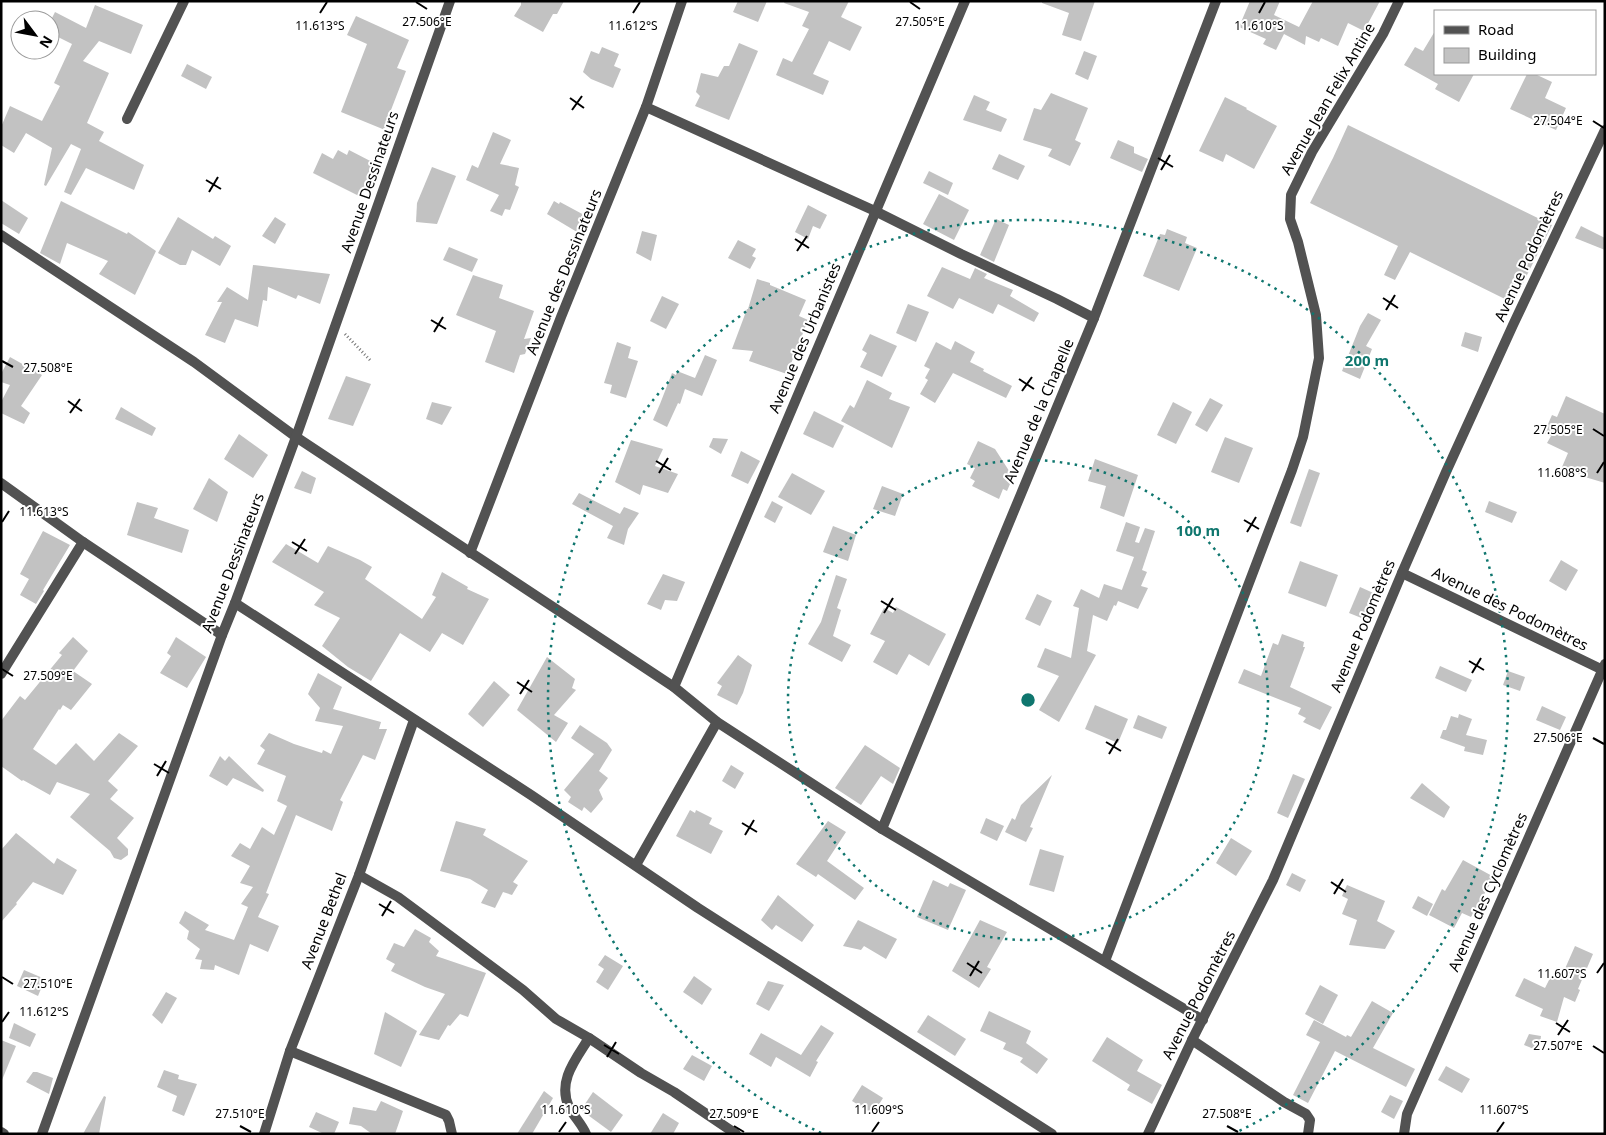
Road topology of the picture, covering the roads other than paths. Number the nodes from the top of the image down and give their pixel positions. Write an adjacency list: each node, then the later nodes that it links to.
1 (184, 1): 8 (street)
2 (450, 1): 13 (street, Avenue Dessinateurs)
3 (682, 1): 7 (street, Avenue des Dessinateurs)
4 (965, 1): 10 (street, Avenue des Urbanistes)
5 (1216, 1): 12 (street, Avenue de la Chapelle)
6 (1399, 1): 28 (street, Avenue Jean Felix Antine)
7 (646, 107): 10 (street); 16 (street, Avenue des Dessinateurs)
8 (127, 120)
9 (1605, 130): 17 (street, Avenue Podomètres)
10 (875, 210): 12 (street); 22 (street, Avenue des Urbanistes)
11 (1, 235): 13 (street)
12 (1094, 318): 25 (street, Avenue de la Chapelle)
13 (296, 437): 16 (street); 18 (street, Avenue Dessinateurs)
14 (1, 483): 15 (street)
15 (82, 542): 19 (street); 21 (street)
16 (470, 553): 22 (street)
17 (1402, 573): 20 (street, Avenue des Podomètres); 29 (street, Avenue Podomètres)
18 (236, 603): 19 (street, Avenue Dessinateurs); 23 (street)
19 (222, 635): 33 (street, Avenue Dessinateurs)
20 (1604, 669): 41 (street, Avenue des Cyclomètres)
21 (1, 674)
22 (674, 687): 24 (street)
23 (414, 720): 26 (street); 27 (street, Avenue Bethel)
24 (717, 722): 25 (street); 26 (street)
25 (882, 829): 28 (street)
26 (636, 865): 38 (street)
27 (359, 875): 30 (street); 32 (street, Avenue Bethel)
28 (1105, 961): 29 (street)
29 (1203, 1020): 31 (street, Avenue Podomètres)
30 (589, 1038): 36 (street); 37 (street)
31 (1192, 1040): 39 (street, Avenue Podomètres); 40 (street)
32 (290, 1051): 34 (street, Avenue Bethel); 35 (street)
33 (42, 1134)
34 (264, 1134)
35 (452, 1134)
36 (586, 1134)
37 (736, 1134)
38 (1052, 1134)
39 (1148, 1134)
40 (1308, 1134)
41 (1404, 1134)

